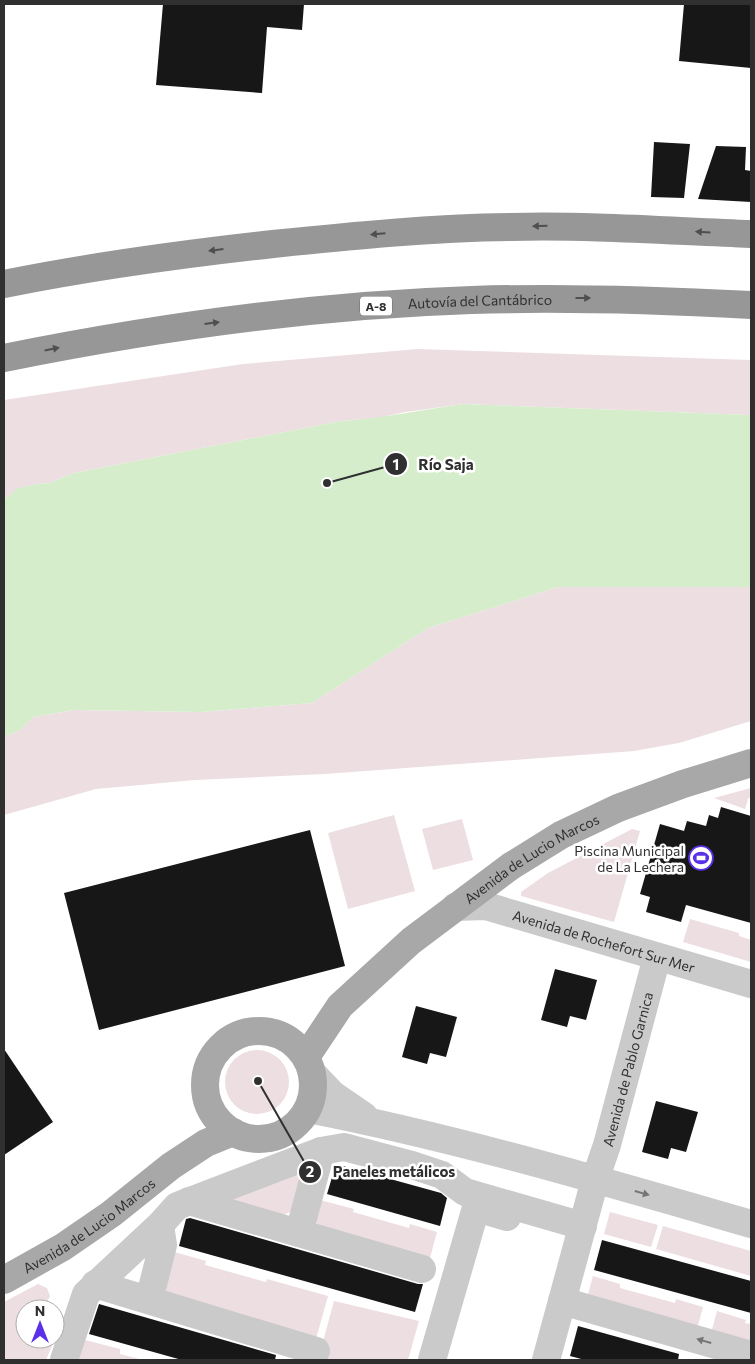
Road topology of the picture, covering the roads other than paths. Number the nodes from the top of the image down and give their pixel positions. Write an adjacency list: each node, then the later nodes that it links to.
1 (751, 234): 2 (highway, one-way to 2)
2 (4, 284)
3 (751, 305): 4 (highway, Autovía del Cantábrico / A-8, one-way to 3)
4 (4, 358)
5 (751, 762): 6 (main road, Avenida de Lucio Marcos)
6 (455, 907): 7 (street, Avenida de Rochefort Sur Mer); 9 (main road, Avenida de Lucio Marcos)
7 (657, 957): 8 (street, Avenida de Rochefort Sur Mer); 18 (street, Avenida de Pablo Garnica)
8 (751, 984)
9 (340, 1006): 10 (main road, Avenida de Lucio Marcos); 11 (main road, Avenida de Lucio Marcos)
10 (277, 1033): 11 (main road); 12 (main road)
11 (310, 1066): 13 (main road); 14 (street)
12 (206, 1092): 15 (main road); 17 (main road, Avenida de Lucio Marcos)
13 (308, 1109): 14 (street); 15 (main road)
14 (372, 1122): 18 (street)
15 (233, 1132): 17 (main road, Avenida de Lucio Marcos)
16 (321, 1151): 19 (street); 20 (street); 24 (street)
17 (171, 1166): 26 (main road, Avenida de Lucio Marcos)
18 (595, 1180): 21 (street, one-way to 21); 23 (street, Avenida de Pablo Garnica)
19 (465, 1192): 23 (street); 33 (street)
20 (189, 1201): 22 (street); 24 (street)
21 (751, 1224)
22 (160, 1225): 27 (street); 28 (street)
23 (583, 1226): 29 (street, Avenida de Pablo Garnica)
24 (299, 1233): 25 (street)
25 (422, 1268)
26 (4, 1280)
27 (96, 1284): 28 (street); 32 (street)
28 (149, 1300): 30 (street)
29 (562, 1301): 31 (street, one-way to 29); 36 (street, Avenida de Pablo Garnica)
30 (316, 1351)
31 (751, 1355)
32 (64, 1360)
33 (420, 1360)
34 (432, 1360): 35 (street)
35 (537, 1360)
36 (546, 1360)

